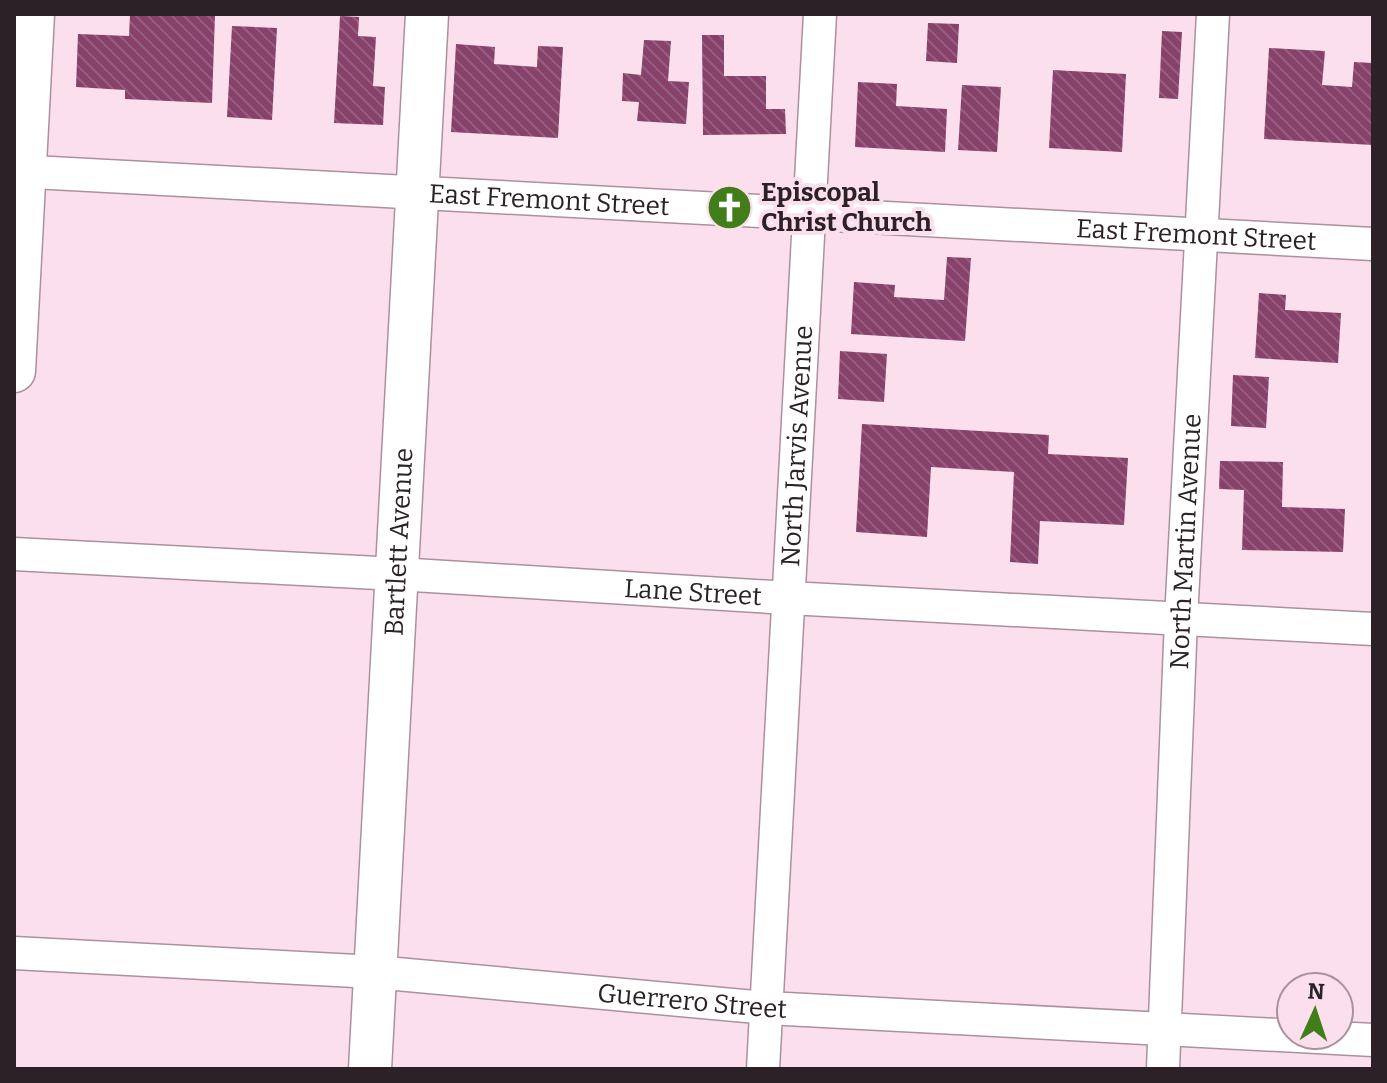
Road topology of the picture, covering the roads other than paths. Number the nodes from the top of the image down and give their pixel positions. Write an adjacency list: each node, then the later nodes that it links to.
1 (33, 14): 5 (main road)
2 (427, 14): 6 (main road, Bartlett Avenue)
3 (820, 14): 7 (street, North Jarvis Avenue)
4 (1213, 14): 8 (street, North Martin Avenue)
5 (19, 171): 6 (street, East Fremont Street); 10 (main road)
6 (417, 192): 7 (street, East Fremont Street); 12 (main road, Bartlett Avenue)
7 (809, 213): 8 (street, East Fremont Street); 13 (street, North Jarvis Avenue)
8 (1201, 235): 9 (street, East Fremont Street); 14 (street, North Martin Avenue)
9 (1373, 244)
10 (14, 371)
11 (14, 554): 12 (street, Lane Street)
12 (397, 574): 13 (street, Lane Street); 17 (main road, Bartlett Avenue)
13 (789, 598): 14 (street, Lane Street); 18 (street, North Jarvis Avenue)
14 (1181, 619): 15 (street, Lane Street); 19 (street, North Martin Avenue)
15 (1373, 629)
16 (14, 953): 17 (street, Guerrero Street)
17 (375, 972): 18 (street, Guerrero Street); 21 (main road, Bartlett Avenue)
18 (767, 1008): 19 (street, Guerrero Street); 22 (street, North Jarvis Avenue)
19 (1165, 1029): 20 (street, Guerrero Street); 23 (street, North Martin Avenue)
20 (1373, 1040)
21 (370, 1069)
22 (763, 1069)
23 (1163, 1069)

